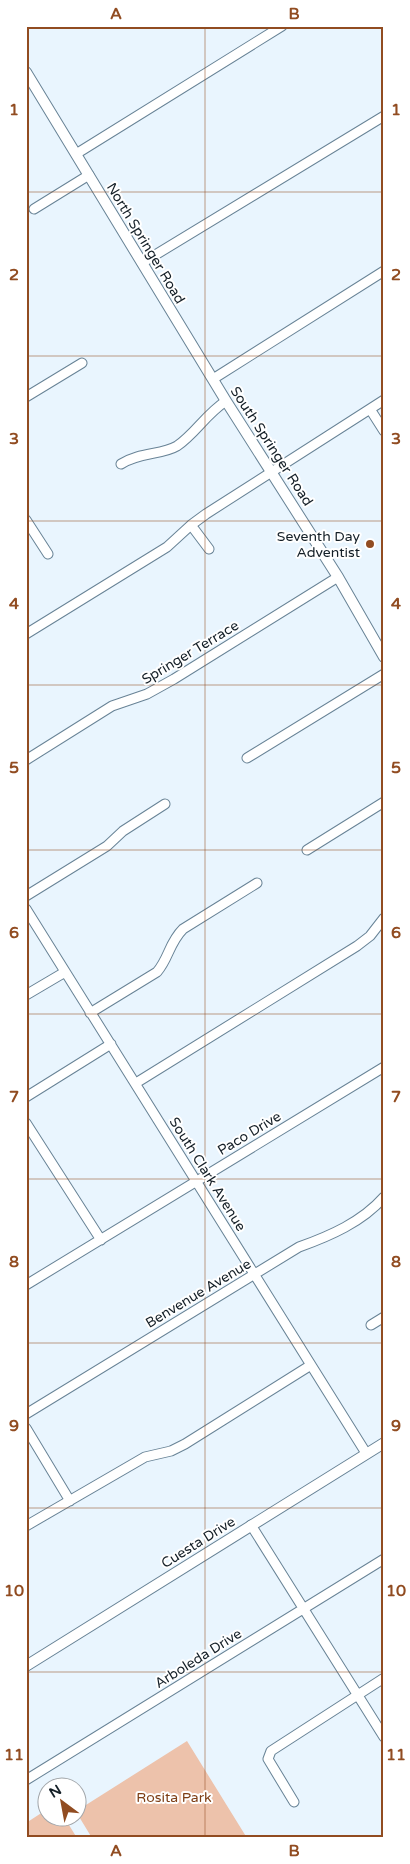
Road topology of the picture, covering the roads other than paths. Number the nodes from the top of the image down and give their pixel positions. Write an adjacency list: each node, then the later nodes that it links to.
1 (282, 26): 4 (street)
2 (26, 72): 4 (street, North Springer Road)
3 (384, 116): 7 (street)
4 (76, 154): 5 (street, North Springer Road)
5 (90, 175): 6 (street); 7 (street, North Springer Road)
6 (34, 209)
7 (142, 264): 10 (street, North Springer Road)
8 (384, 271): 10 (street)
9 (82, 363): 11 (street)
10 (213, 379): 12 (street, South Springer Road)
11 (26, 397)
12 (226, 400): 16 (street); 17 (street, South Springer Road)
13 (384, 400): 14 (street)
14 (370, 409): 15 (street); 17 (street)
15 (384, 431)
16 (121, 464)
17 (271, 472): 19 (street); 22 (street, South Springer Road)
18 (26, 520): 21 (street)
19 (190, 524): 20 (street); 23 (street)
20 (209, 549)
21 (48, 554)
22 (338, 577): 24 (street, South Springer Road); 27 (street, Springer Terrace)
23 (26, 634)
24 (384, 657)
25 (384, 674): 26 (street)
26 (247, 758)
27 (26, 760)
28 (384, 802): 30 (street)
29 (165, 804): 32 (street)
30 (306, 850)
31 (257, 883): 37 (street)
32 (26, 896)
33 (26, 909): 35 (street, South Clark Avenue)
34 (384, 918): 40 (street)
35 (65, 972): 36 (street); 37 (street, South Clark Avenue)
36 (26, 995)
37 (90, 1013): 38 (street, South Clark Avenue)
38 (111, 1044): 40 (street, South Clark Avenue); 41 (street)
39 (384, 1067): 43 (street, Paco Drive)
40 (136, 1083): 43 (street, South Clark Avenue)
41 (26, 1097)
42 (26, 1122): 45 (street)
43 (196, 1182): 45 (street, Paco Drive); 46 (street, South Clark Avenue)
44 (384, 1197): 46 (street, Benvenue Avenue)
45 (101, 1240): 47 (street, Paco Drive)
46 (255, 1274): 50 (street, South Clark Avenue); 51 (street, Benvenue Avenue)
47 (26, 1285)
48 (384, 1317): 49 (street)
49 (371, 1325)
50 (311, 1365): 54 (street, South Clark Avenue); 55 (street)
51 (26, 1414)
52 (26, 1428): 55 (street)
53 (384, 1442): 54 (street, Cuesta Drive)
54 (366, 1454): 56 (street, Cuesta Drive)
55 (70, 1500): 57 (street)
56 (251, 1525): 59 (street); 60 (street, Cuesta Drive)
57 (26, 1526)
58 (384, 1559): 59 (street, Arboleda Drive)
59 (304, 1609): 62 (street); 64 (street, Arboleda Drive)
60 (26, 1666)
61 (384, 1678): 62 (street)
62 (357, 1694): 63 (street); 65 (street)
63 (384, 1737)
64 (26, 1780)
65 (294, 1802)

